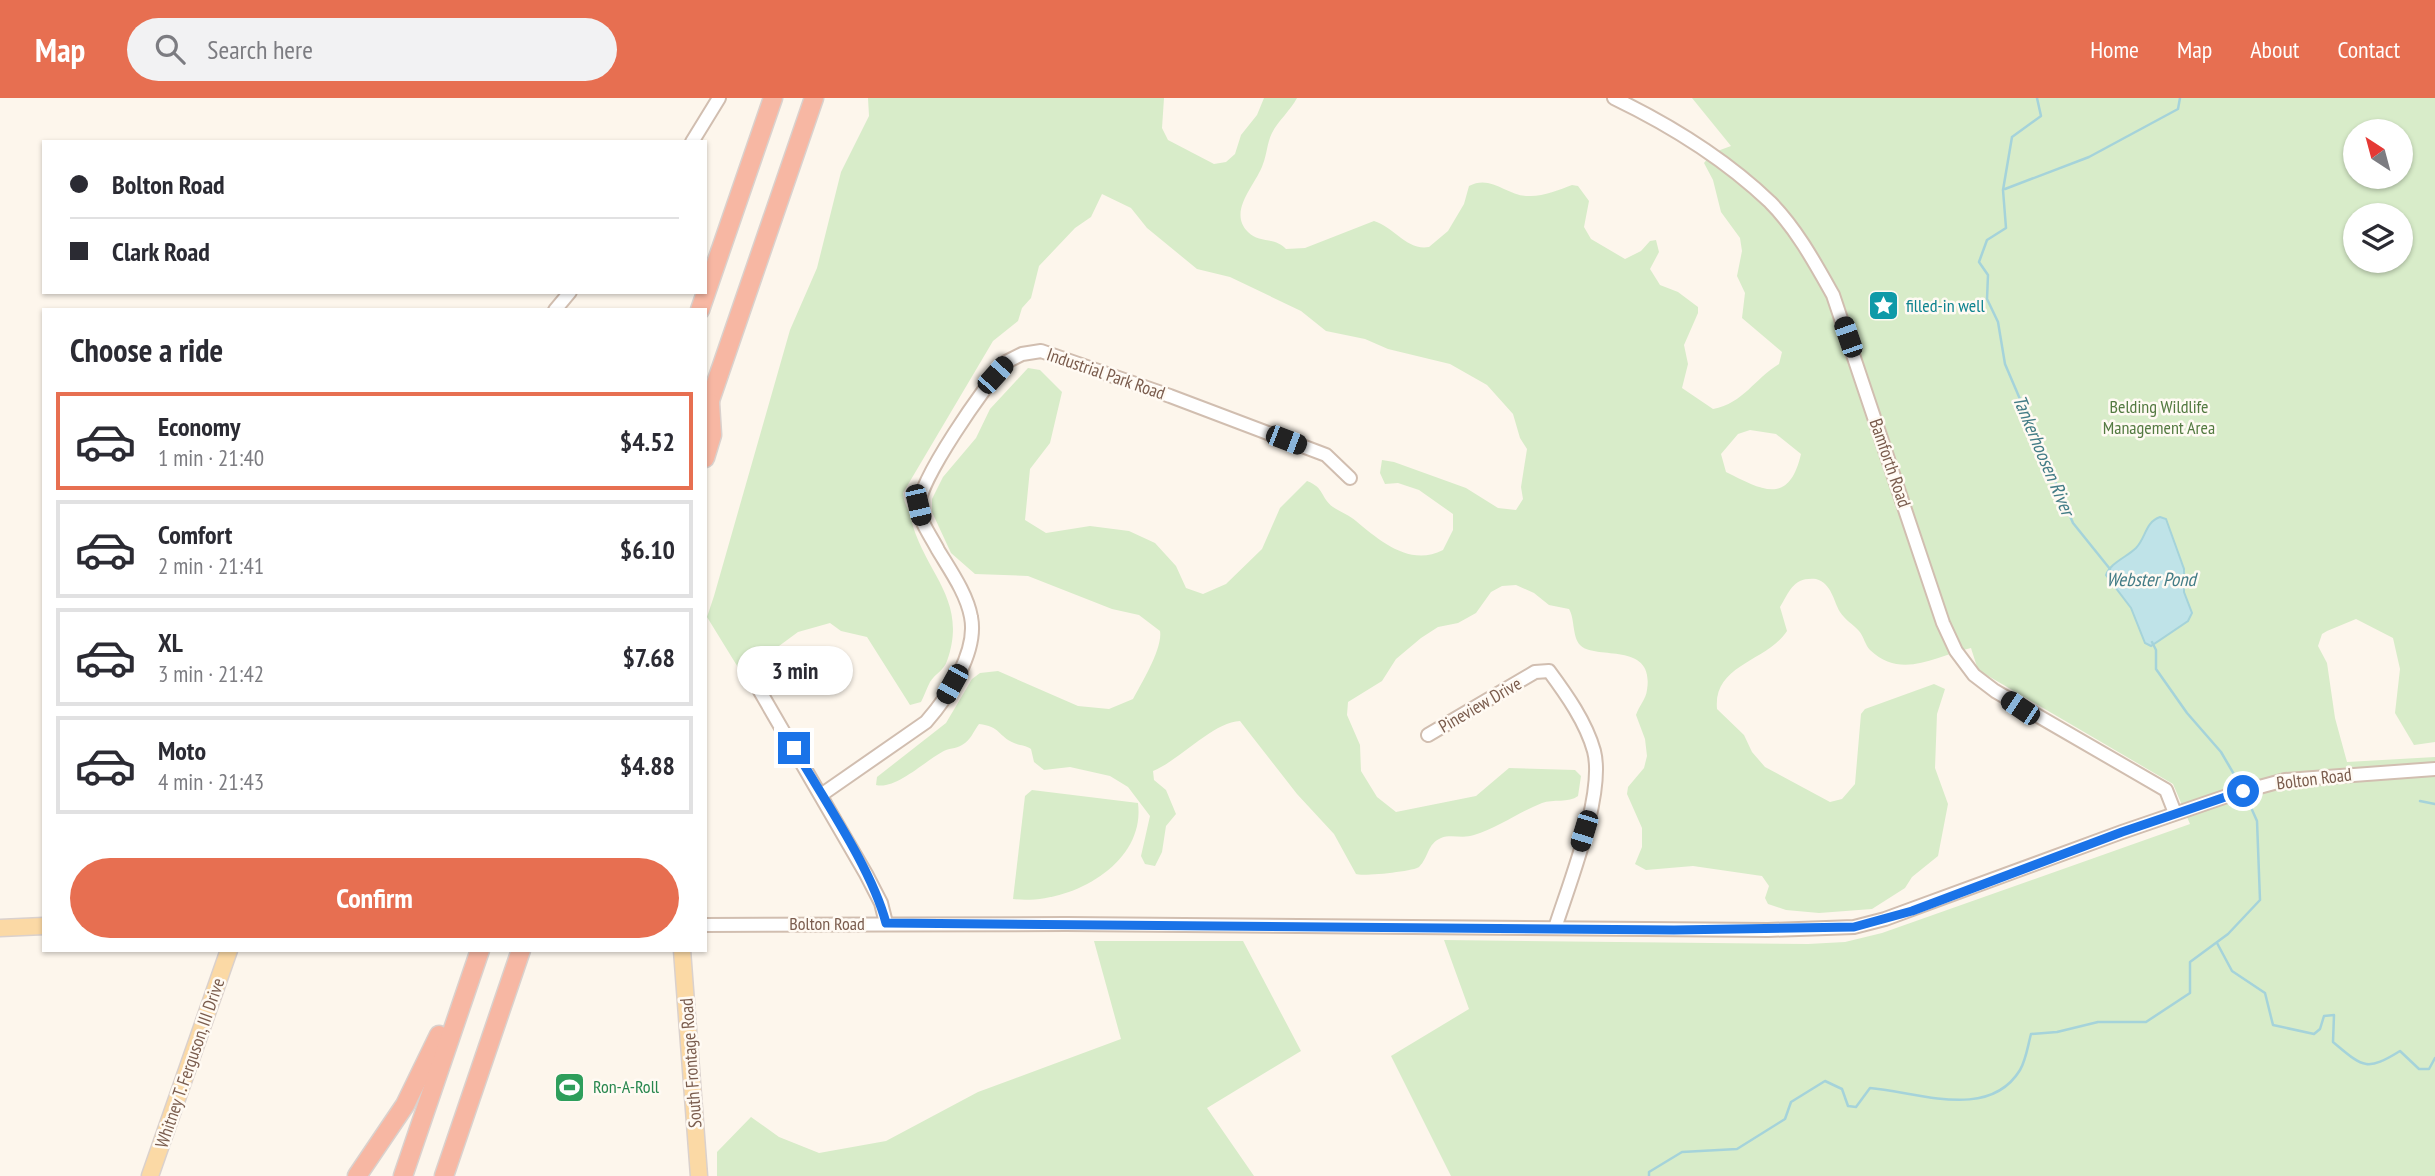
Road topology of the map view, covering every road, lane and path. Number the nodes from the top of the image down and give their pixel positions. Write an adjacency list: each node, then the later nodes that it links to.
1 (719, 98): 5 (street)
2 (773, 98): 6 (highway)
3 (814, 98): 9 (highway)
4 (1614, 98): 16 (street, Bamforth Road)
5 (693, 140)
6 (707, 290)
7 (568, 294): 8 (street)
8 (557, 308)
9 (708, 408): 10 (highway)
10 (707, 451)
11 (1350, 478): 15 (street, Industrial Park Road)
12 (750, 674): 15 (street)
13 (1428, 735): 21 (street, Pineview Drive)
14 (2435, 769): 16 (street, Bolton Road)
15 (821, 795): 18 (street)
16 (2175, 813): 21 (street, Bolton Road)
17 (42, 922): 20 (main road)
18 (886, 923): 19 (street, Bolton Road); 21 (street, Bolton Road)
19 (707, 925)
20 (0, 928)
21 (1555, 928)
22 (228, 952): 27 (main road, Whitney T. Ferguson, III Drive)
23 (479, 952): 26 (highway)
24 (520, 952): 30 (highway)
25 (682, 952): 31 (main road, South Frontage Road)
26 (468, 984): 28 (highway); 29 (highway)
27 (150, 1176)
28 (357, 1176)
29 (402, 1176)
30 (444, 1176)
31 (699, 1176)

